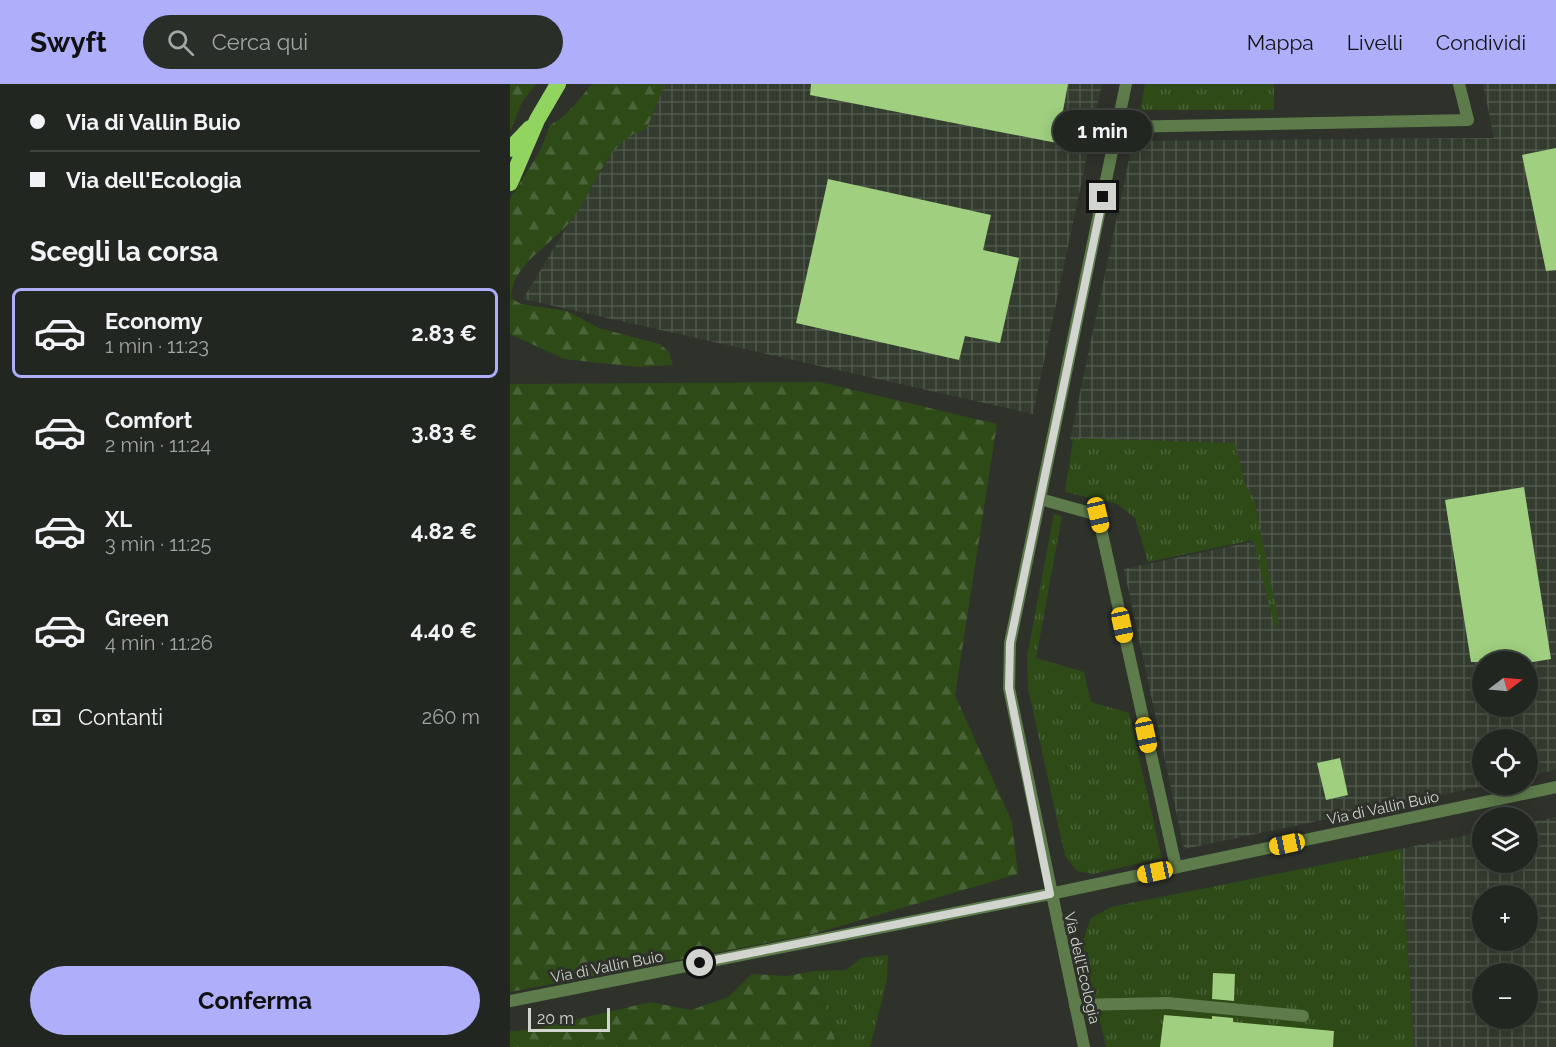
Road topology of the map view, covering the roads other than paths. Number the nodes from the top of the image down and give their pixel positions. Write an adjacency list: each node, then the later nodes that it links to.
1 (558, 84): 4 (highway)
2 (1126, 84): 5 (street, Via dell'Ecologia)
3 (1459, 84): 5 (street)
4 (537, 120): 6 (highway); 7 (highway)
5 (1118, 127): 8 (street, Via dell'Ecologia)
6 (510, 149)
7 (510, 183)
8 (1040, 499): 10 (street); 11 (street, Via dell'Ecologia)
9 (1556, 787): 10 (street, Via di Vallin Buio)
10 (1176, 867): 11 (street, Via di Vallin Buio)
11 (1050, 894): 12 (street, Via di Vallin Buio); 13 (street, Via dell'Ecologia)
12 (510, 1001)
13 (1075, 1005): 14 (street); 15 (street, Via dell'Ecologia)
14 (1303, 1016)
15 (1084, 1047)

